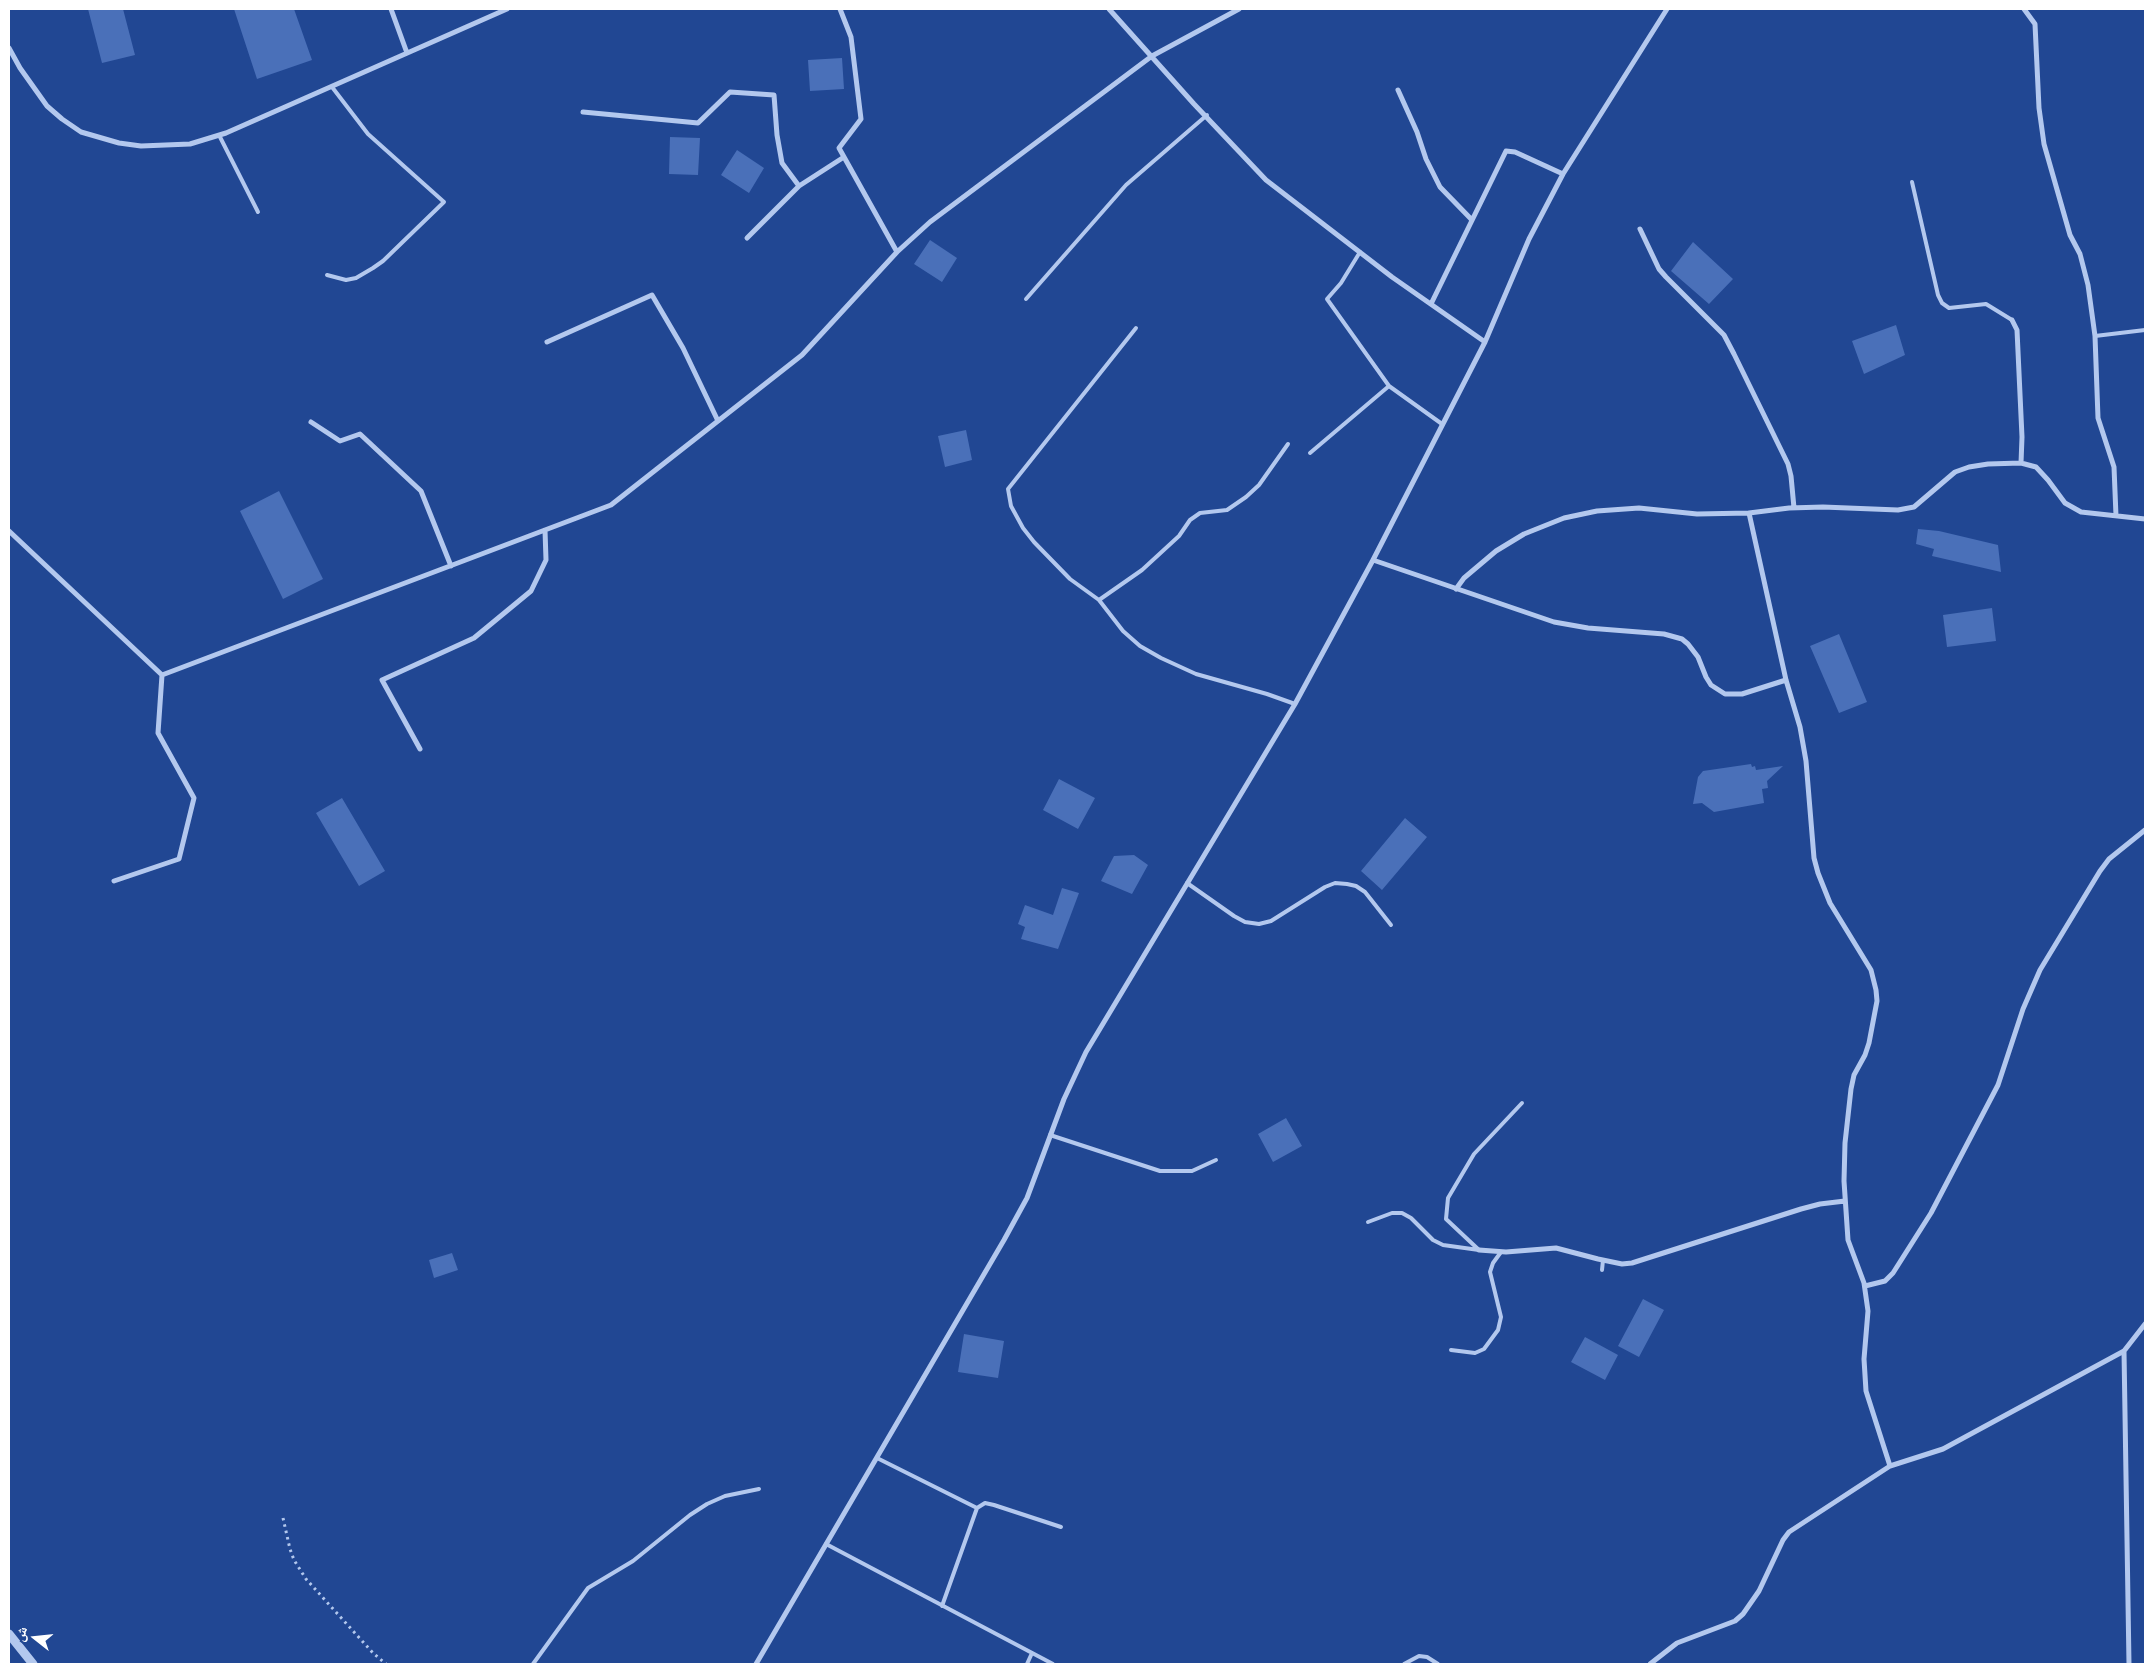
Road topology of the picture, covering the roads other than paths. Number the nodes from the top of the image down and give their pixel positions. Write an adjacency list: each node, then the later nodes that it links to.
1 (391, 9): 9 (street)
2 (507, 9): 9 (street)
3 (840, 9): 16 (street)
4 (1109, 9): 10 (street)
5 (1239, 9): 10 (street)
6 (1667, 9): 17 (street)
7 (2024, 9): 32 (street)
8 (9, 48): 15 (street)
9 (407, 53): 11 (street)
10 (1152, 56): 14 (street); 24 (street)
11 (332, 87): 15 (street); 26 (lane)
12 (1398, 90): 21 (street)
13 (583, 112): 19 (street)
14 (1206, 115): 25 (street); 27 (lane)
15 (219, 135): 20 (lane)
16 (844, 157): 19 (street); 24 (street)
17 (1563, 174): 21 (street); 34 (street)
18 (1912, 182): 29 (lane)
19 (799, 186): 23 (street)
20 (258, 212)
21 (1472, 220): 28 (street)
22 (1640, 229): 42 (street)
23 (747, 238)
24 (897, 252): 36 (street)
25 (1360, 252): 28 (street); 35 (lane)
26 (327, 275)
27 (1026, 299)
28 (1432, 304): 34 (street)
29 (2012, 320): 41 (street)
30 (1136, 328): 51 (lane)
31 (2145, 330): 32 (lane)
32 (2095, 336): 44 (street)
33 (547, 342): 36 (street)
34 (1485, 342): 38 (street)
35 (1389, 386): 38 (lane); 40 (lane)
36 (718, 421): 46 (street)
37 (311, 422): 49 (street)
38 (1442, 424): 48 (street)
39 (1288, 444): 51 (lane)
40 (1310, 453)
41 (2021, 463): 42 (street); 44 (street)
42 (1794, 508): 43 (street)
43 (1749, 513): 50 (street); 53 (street)
44 (2116, 516): 45 (street)
45 (2145, 519)
46 (545, 530): 49 (street); 55 (street)
47 (9, 531): 52 (street)
48 (1373, 560): 50 (street); 54 (street)
49 (450, 566): 52 (street)
50 (1456, 589): 53 (street)
51 (1099, 600): 54 (lane)
52 (162, 675): 57 (street)
53 (1786, 680): 63 (street)
54 (1296, 704): 58 (street)
55 (420, 749)
56 (2145, 830): 69 (street)
57 (114, 881)
58 (1186, 883): 59 (lane); 61 (street)
59 (1391, 925)
60 (1522, 1103): 65 (lane)
61 (1050, 1134): 62 (lane); 73 (street)
62 (1216, 1160)
63 (1845, 1201): 67 (street); 69 (street)
64 (1368, 1222): 65 (lane)
65 (1478, 1250): 66 (street)
66 (1501, 1252): 67 (street); 71 (lane)
67 (1603, 1260): 68 (lane)
68 (1602, 1270)
69 (1865, 1286): 74 (street)
70 (2145, 1324): 72 (street)
71 (1451, 1350)
72 (2124, 1351): 74 (street); 90 (street)
73 (877, 1458): 76 (lane); 78 (street)
74 (1890, 1466): 89 (street)
75 (759, 1489): 83 (lane)
76 (977, 1508): 77 (lane); 79 (lane)
77 (1061, 1527)
78 (826, 1544): 79 (lane); 84 (street)
79 (942, 1606): 81 (lane)
80 (9, 1634): 82 (street)
81 (1032, 1654): 85 (lane); 86 (lane)
82 (33, 1664)
83 (533, 1664)
84 (756, 1664)
85 (1027, 1664)
86 (1053, 1664)
87 (1404, 1664): 88 (lane)
88 (1438, 1664)
89 (1650, 1664)
90 (2129, 1664)

